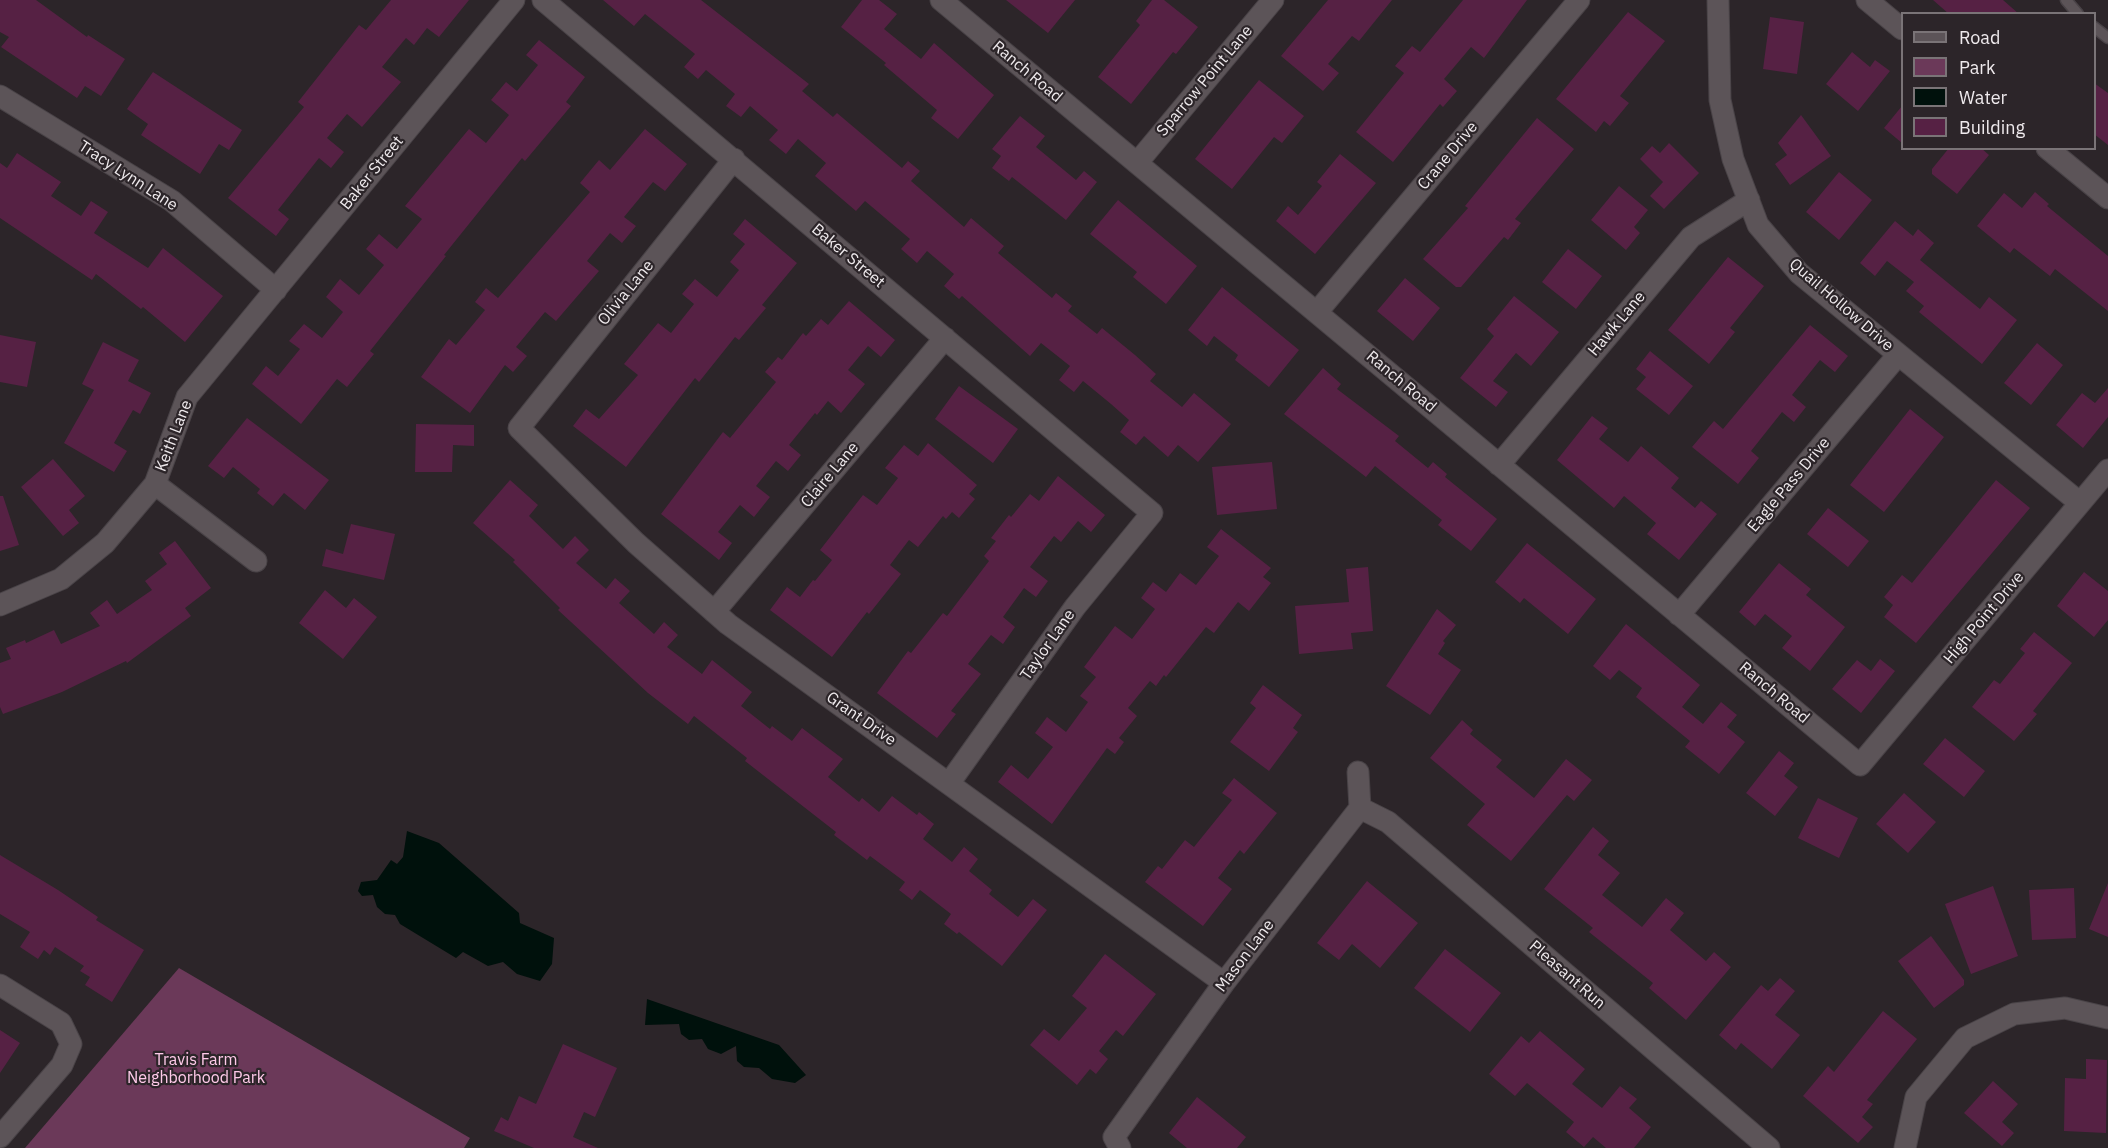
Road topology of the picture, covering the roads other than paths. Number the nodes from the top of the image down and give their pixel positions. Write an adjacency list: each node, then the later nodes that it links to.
1 (514, 0): 19 (street, Baker Street)
2 (543, 0): 15 (street, Baker Street)
3 (1274, 0): 16 (street, Sparrow Point Lane)
4 (1579, 0): 20 (street, Crane Drive)
5 (1718, 0): 18 (street, Quail Hollow Drive)
6 (1867, 0): 10 (street)
7 (2066, 0): 9 (lane)
8 (951, 3): 16 (street, Ranch Road)
9 (2076, 12)
10 (1901, 28)
11 (2096, 29): 12 (lane)
12 (2108, 38)
13 (0, 96): 19 (street, Tracy Lynn Lane)
14 (2049, 150): 17 (street)
15 (734, 159): 21 (street, Baker Street); 23 (street, Olivia Lane)
16 (1137, 163): 20 (street, Ranch Road)
17 (2108, 198)
18 (1749, 200): 22 (street, Quail Hollow Drive); 24 (street, Hawk Lane)
19 (276, 290): 26 (street, Keith Lane)
20 (1317, 312): 24 (street, Ranch Road)
21 (945, 338): 28 (street, Baker Street); 31 (street, Claire Lane)
22 (1898, 355): 27 (street, Quail Hollow Drive); 32 (street, Eagle Pass Drive)
23 (519, 428): 31 (street, Grant Drive)
24 (1500, 465): 32 (street, Ranch Road)
25 (2108, 470): 27 (street, High Point Drive)
26 (155, 484): 29 (street); 30 (street, Keith Lane)
27 (2080, 503): 33 (street, High Point Drive)
28 (1152, 513): 35 (street, Taylor Lane)
29 (256, 561)
30 (0, 606)
31 (714, 612): 35 (street, Grant Drive)
32 (1679, 615): 33 (street, Ranch Road)
33 (1860, 765)
34 (1358, 772): 36 (street)
35 (950, 782): 37 (street, Grant Drive)
36 (1360, 808): 37 (street, Mason Lane); 42 (street, Pleasant Run)
37 (1224, 983): 41 (street, Mason Lane)
38 (0, 985): 40 (street)
39 (2108, 1018): 43 (street)
40 (0, 1137)
41 (1117, 1142)
42 (1769, 1148)
43 (1905, 1148)

